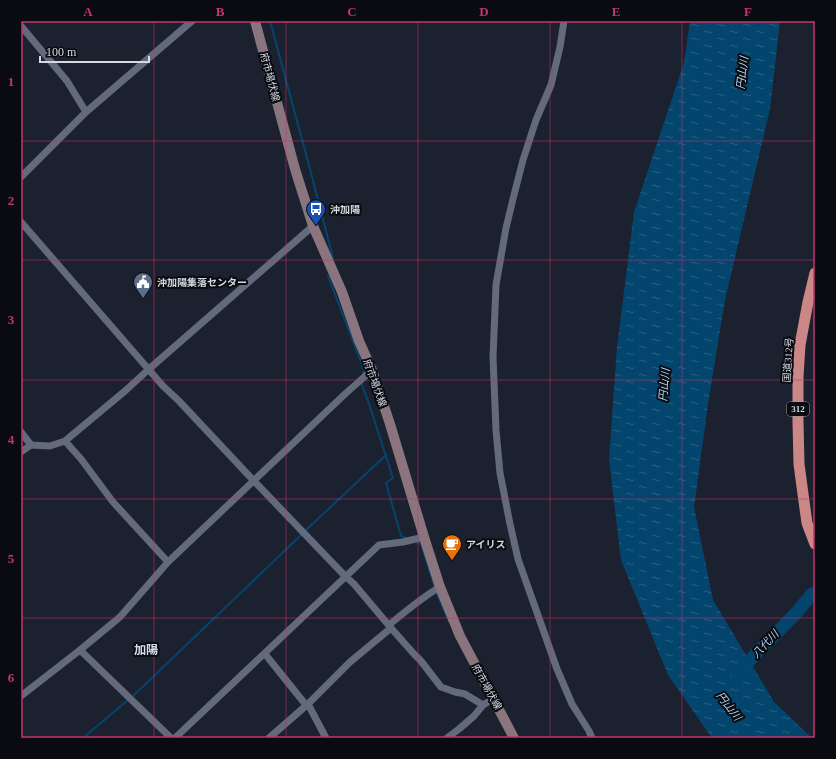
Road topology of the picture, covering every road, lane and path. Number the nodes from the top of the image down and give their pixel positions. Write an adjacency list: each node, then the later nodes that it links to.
1 (192, 21): 5 (street)
2 (255, 21): 8 (main road, 府市場伏線)
3 (564, 21): 35 (street)
4 (21, 26): 5 (street)
5 (86, 112): 6 (street)
6 (21, 177)
7 (21, 222): 10 (street)
8 (313, 226): 10 (street); 11 (main road, 府市場伏線)
9 (815, 273): 18 (highway, 国道312号 / 312)
10 (149, 369): 13 (street); 16 (street)
11 (372, 370): 16 (street); 17 (main road, 府市場伏線)
12 (21, 432): 14 (street)
13 (66, 442): 14 (street); 19 (street)
14 (31, 445): 15 (street)
15 (21, 452)
16 (254, 481): 19 (street); 20 (street)
17 (424, 537): 20 (street); 21 (main road, 府市場伏線)
18 (815, 544)
19 (168, 562): 23 (street)
20 (345, 576): 22 (street); 24 (street)
21 (440, 587): 22 (street); 26 (main road, 府市場伏線)
22 (390, 627): 27 (street); 28 (street)
23 (80, 650): 25 (street); 29 (street)
24 (265, 654): 27 (street); 30 (street)
25 (21, 696)
26 (494, 699): 28 (street); 34 (main road, 府市場伏線)
27 (307, 704): 31 (street); 32 (street)
28 (483, 705): 33 (street)
29 (171, 738)
30 (175, 738)
31 (269, 738)
32 (326, 738)
33 (447, 738)
34 (514, 738)
35 (592, 738)

